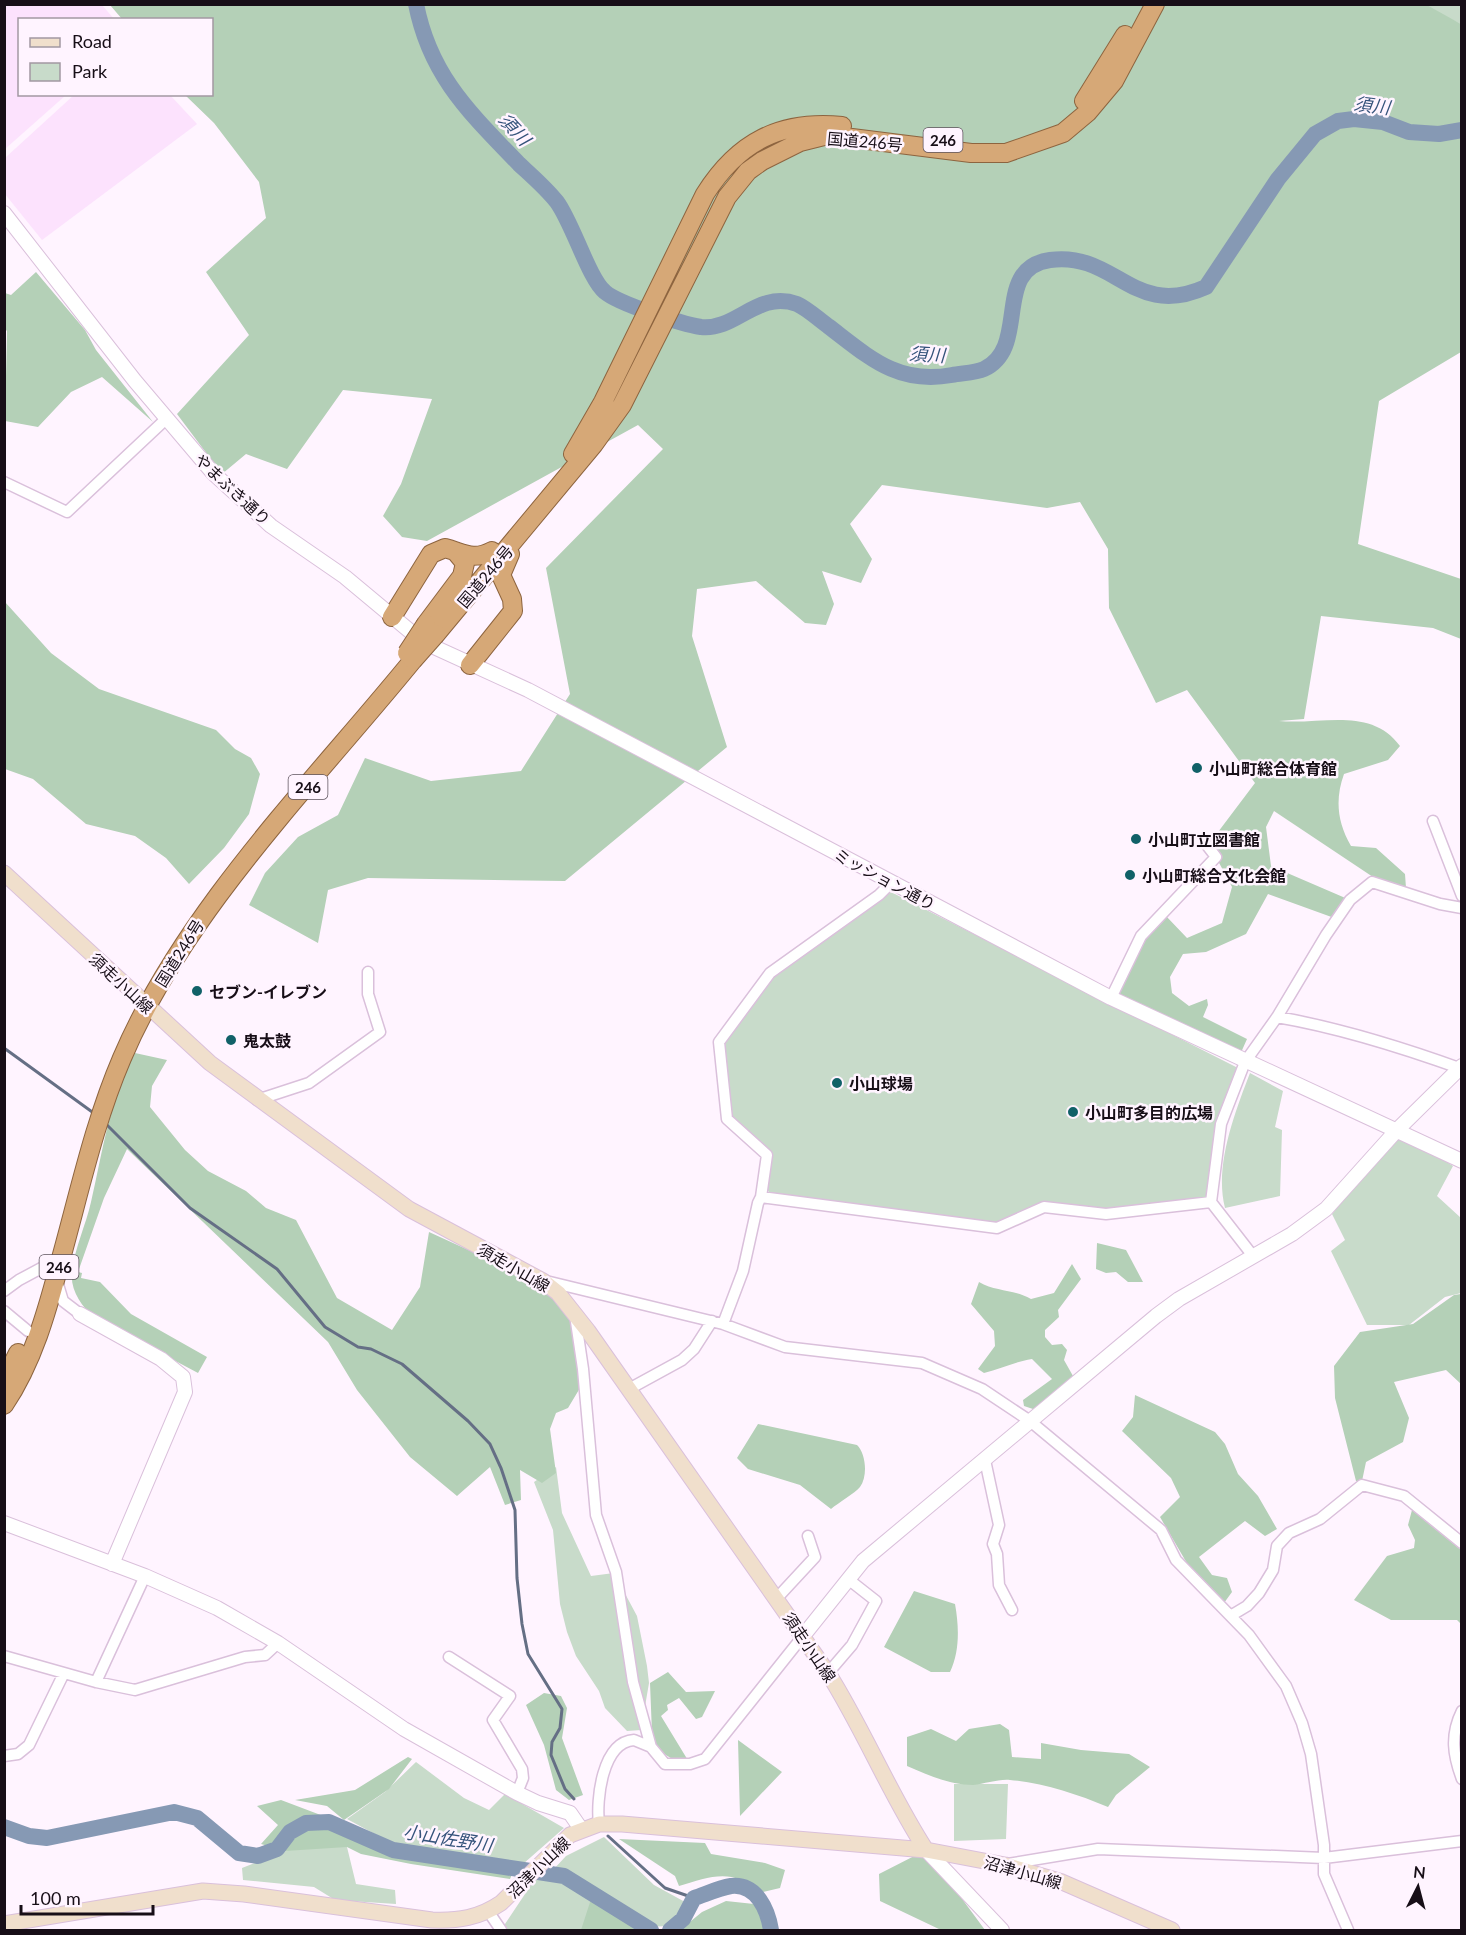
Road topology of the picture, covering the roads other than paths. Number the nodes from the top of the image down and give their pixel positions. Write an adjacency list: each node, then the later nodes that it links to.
1 (1141, 4): 8 (highway, 国道246号 / 246)
2 (1155, 4): 6 (highway, 国道246号 / 246)
3 (4, 213): 4 (street, やまぶき通り)
4 (166, 419): 5 (street); 11 (street, やまぶき通り)
5 (4, 482)
6 (523, 530): 9 (highway); 10 (highway, 国道246号 / 246)
7 (455, 551): 8 (highway); 11 (highway); 12 (highway)
8 (492, 551): 12 (highway, 国道246号 / 246)
9 (510, 595): 10 (highway); 13 (highway)
10 (465, 599): 12 (highway, 国道246号 / 246)
11 (392, 617): 13 (street, やまぶき通り)
12 (430, 628): 23 (highway, 国道246号 / 246, bridge)
13 (470, 664): 14 (street, やまぶき通り)
14 (528, 690): 18 (street, ミッション通り)
15 (1433, 820): 19 (street)
16 (1206, 844): 22 (street)
17 (4, 873): 23 (main road, 須走小山線)
18 (891, 883): 22 (street, ミッション通り); 30 (street)
19 (1461, 896)
20 (1461, 908): 24 (street)
21 (368, 972): 27 (street)
22 (1111, 998): 25 (street, ミッション通り)
23 (142, 1002): 27 (main road, 須走小山線); 33 (highway, 国道246号 / 246)
24 (1277, 1017): 25 (street); 26 (street)
25 (1245, 1062): 28 (street, ミッション通り); 31 (street)
26 (1461, 1068): 28 (street)
27 (257, 1100): 34 (main road, 須走小山線)
28 (1397, 1130): 29 (street, ミッション通り); 32 (street)
29 (1461, 1161)
30 (761, 1197): 31 (street); 39 (street)
31 (1211, 1202): 32 (street)
32 (1253, 1256): 44 (street)
33 (51, 1272): 35 (street); 38 (street); 40 (highway, 国道246号 / 246); 43 (highway, 国道246号 / 246)
34 (543, 1281): 37 (main road, 須走小山線); 39 (street)
35 (4, 1291)
36 (4, 1311): 40 (street)
37 (574, 1312): 42 (main road, 須走小山線); 63 (street)
38 (80, 1314): 49 (street)
39 (717, 1322): 42 (street); 44 (street)
40 (28, 1330): 41 (highway, 国道246号 / 246)
41 (4, 1381)
42 (629, 1389): 52 (main road, 須走小山線)
43 (4, 1405)
44 (1030, 1421): 45 (street); 54 (street)
45 (985, 1460): 51 (street); 53 (street)
46 (4, 1523): 49 (street)
47 (808, 1536): 52 (street)
48 (1461, 1543): 54 (street)
49 (112, 1564): 50 (street)
50 (145, 1576): 56 (street); 61 (street)
51 (848, 1579): 55 (street); 60 (street)
52 (777, 1598): 55 (main road, 須走小山線)
53 (1012, 1610)
54 (1232, 1615): 71 (street)
55 (803, 1636): 60 (main road, 須走小山線); 63 (street)
56 (278, 1643): 61 (street); 66 (street)
57 (4, 1656): 59 (street)
58 (449, 1657): 66 (street)
59 (63, 1673): 61 (street); 64 (street)
60 (828, 1673): 70 (main road, 須走小山線)
61 (96, 1682)
62 (1461, 1711): 65 (street)
63 (651, 1747): 67 (street)
64 (4, 1756)
65 (1461, 1779)
66 (517, 1793): 68 (street)
67 (599, 1824): 68 (main road, 沼津小山線); 70 (main road, 沼津小山線)
68 (581, 1829): 73 (main road, 沼津小山線)
69 (1461, 1840): 71 (street)
70 (926, 1850): 72 (main road, 沼津小山線); 76 (street)
71 (1324, 1858): 72 (street); 78 (street)
72 (1005, 1865): 77 (main road, 沼津小山線)
73 (488, 1911): 74 (main road, 沼津小山線); 75 (street)
74 (4, 1924)
75 (501, 1930)
76 (1002, 1930)
77 (1172, 1930)
78 (1348, 1930)

